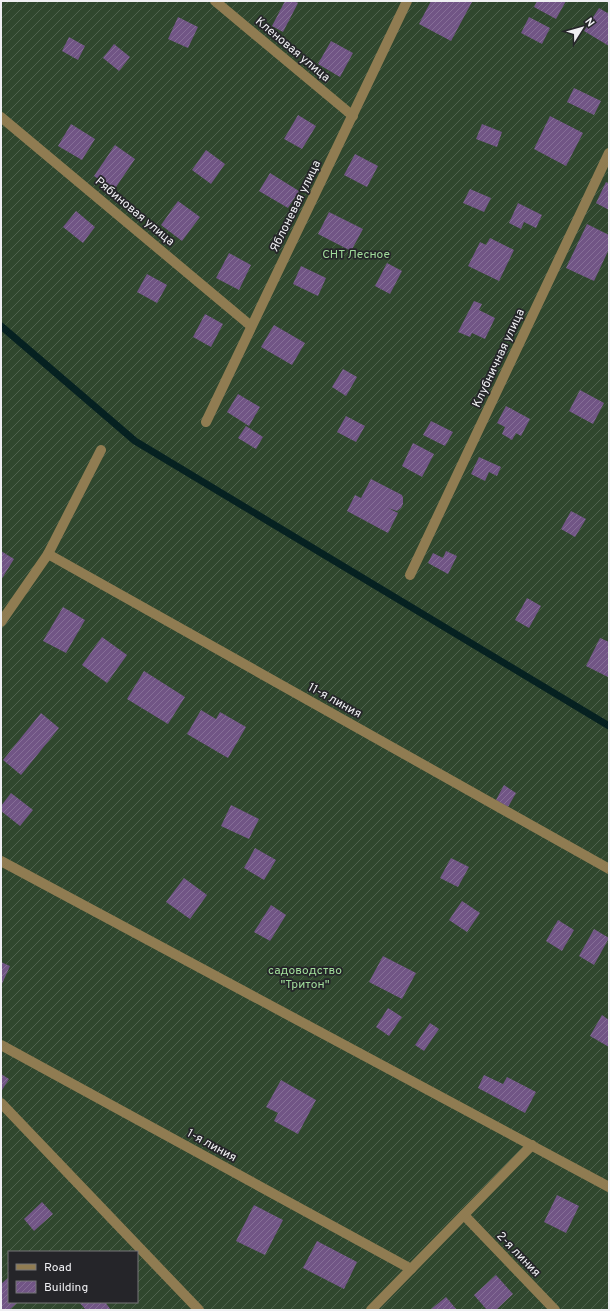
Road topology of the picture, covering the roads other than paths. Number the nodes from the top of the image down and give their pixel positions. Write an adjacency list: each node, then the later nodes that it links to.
1 (215, 1): 3 (street, Кленовая улица)
2 (407, 1): 3 (street, Яблоневая улица)
3 (353, 116): 6 (street, Яблоневая улица)
4 (1, 117): 6 (street, Рябиновая улица)
5 (609, 153): 10 (street, Клубничная улица)
6 (251, 326): 7 (street, Яблоневая улица)
7 (206, 422)
8 (101, 450): 9 (street)
9 (48, 554): 11 (street); 13 (street, 11-я линия)
10 (410, 575)
11 (1, 622)
12 (1, 861): 16 (street)
13 (609, 869)
14 (1, 1044): 19 (street, 1-я линия)
15 (1, 1102): 20 (street)
16 (532, 1145): 17 (street); 18 (street)
17 (609, 1187)
18 (464, 1215): 19 (street); 22 (street, 2-я линия)
19 (411, 1269): 21 (street)
20 (199, 1310)
21 (371, 1310)
22 (554, 1310)

